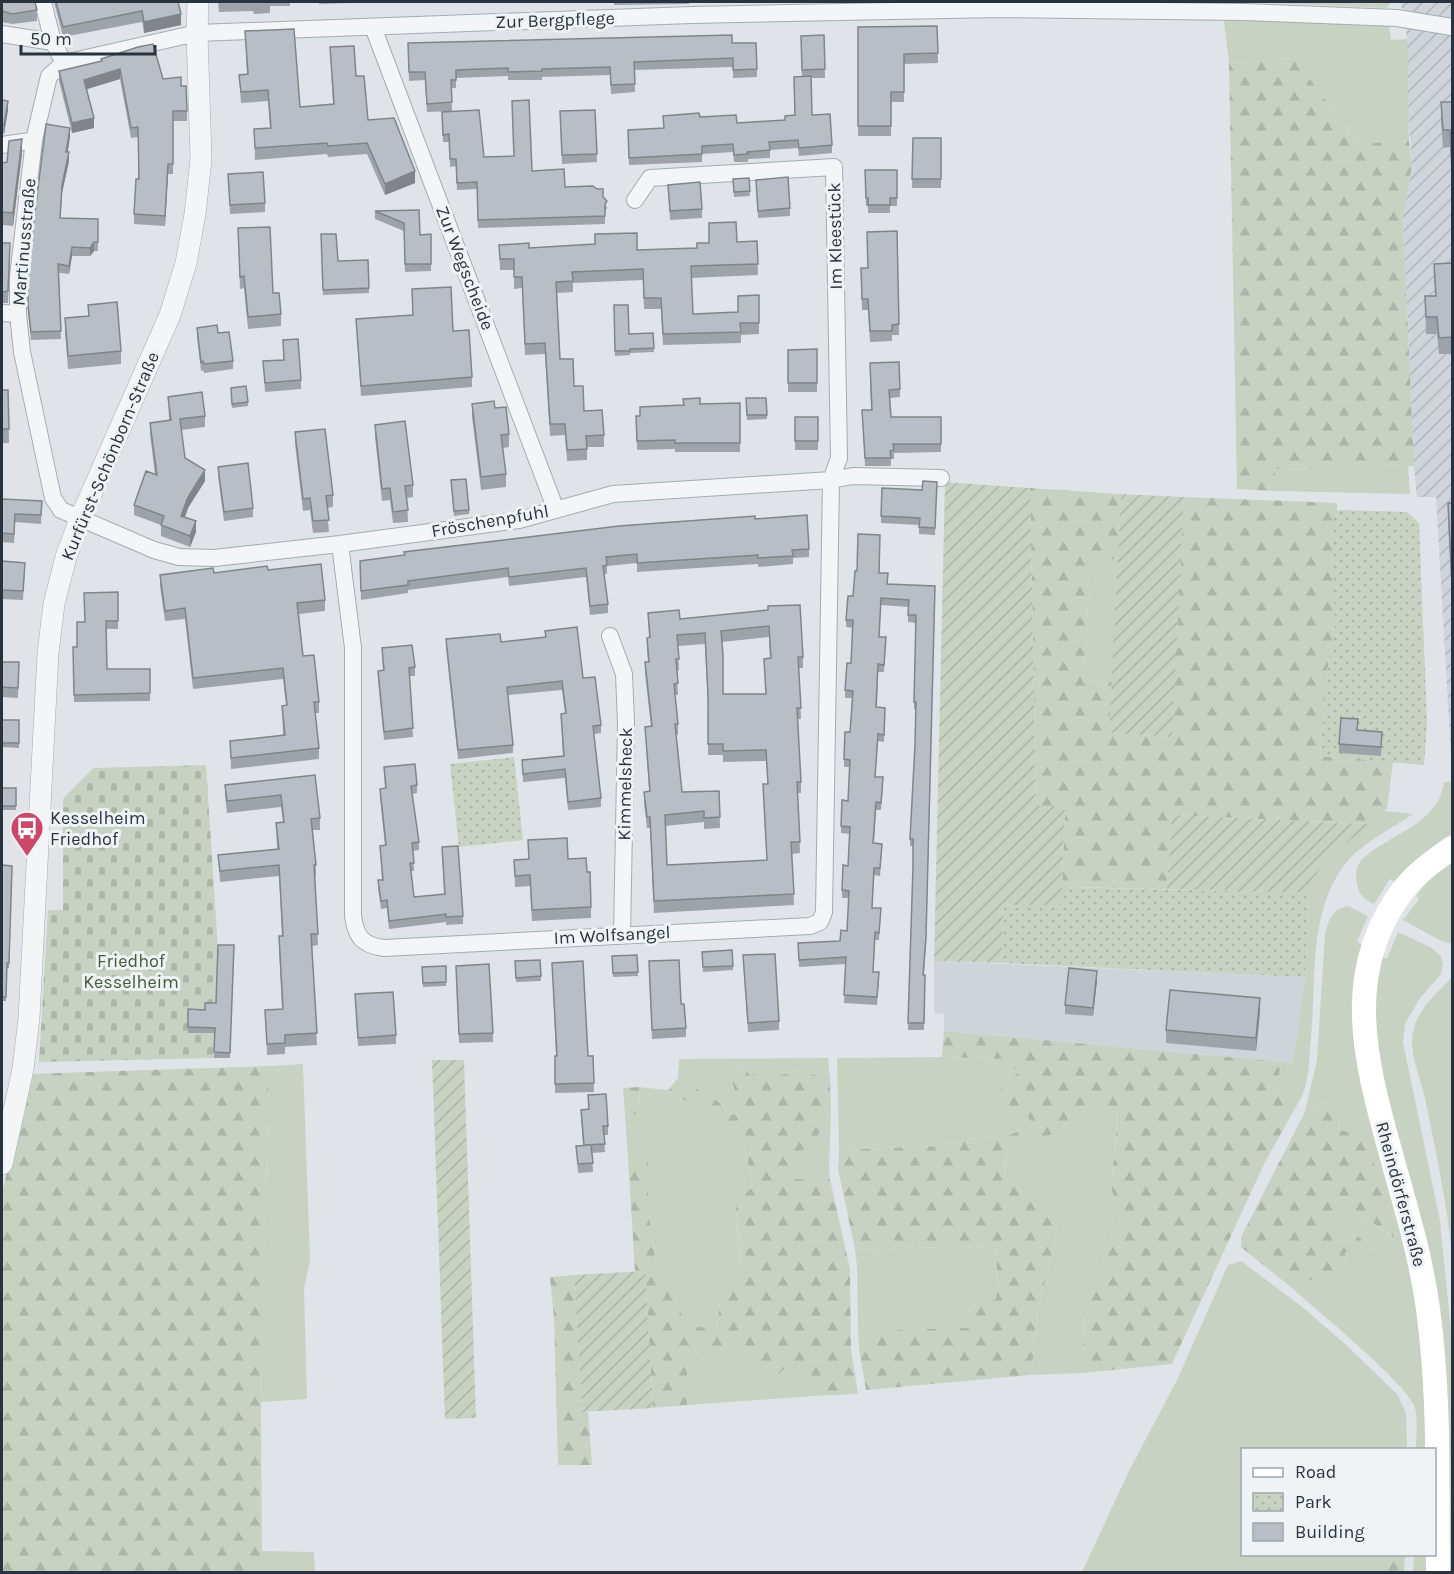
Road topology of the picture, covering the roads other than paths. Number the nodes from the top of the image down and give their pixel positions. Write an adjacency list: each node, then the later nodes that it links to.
1 (43, 2): 7 (street)
2 (198, 2): 5 (street, Kurfürst-Schönborn-Straße)
3 (373, 27): 4 (street, Zur Bergpflege); 5 (street, Zur Bergpflege); 15 (street, Zur Wegscheide)
4 (1452, 27)
5 (197, 33): 8 (street, Zur Bergpflege); 16 (street, Kurfürst-Schönborn-Straße)
6 (2, 34): 7 (street)
7 (53, 42): 8 (street)
8 (64, 63): 9 (street, Martinusstraße)
9 (34, 140): 10 (street); 12 (street, Martinusstraße)
10 (2, 145)
11 (635, 200): 14 (street, Im Kleestück)
12 (10, 314): 16 (street, Martinusstraße)
13 (941, 478): 14 (street, Fröschenpfuhl)
14 (831, 480): 15 (street, Fröschenpfuhl); 20 (street, Im Wolfsangel)
15 (556, 510): 17 (street, Fröschenpfuhl)
16 (80, 519): 17 (street, Fröschenpfuhl); 21 (street, Kurfürst-Schönborn-Straße)
17 (340, 544): 20 (street, Im Wolfsangel)
18 (610, 636): 20 (street, Kimmelsheck)
19 (1452, 848): 22 (main road, Rheindörferstraße)
20 (622, 934)
21 (2, 1164)
22 (1438, 1572)

